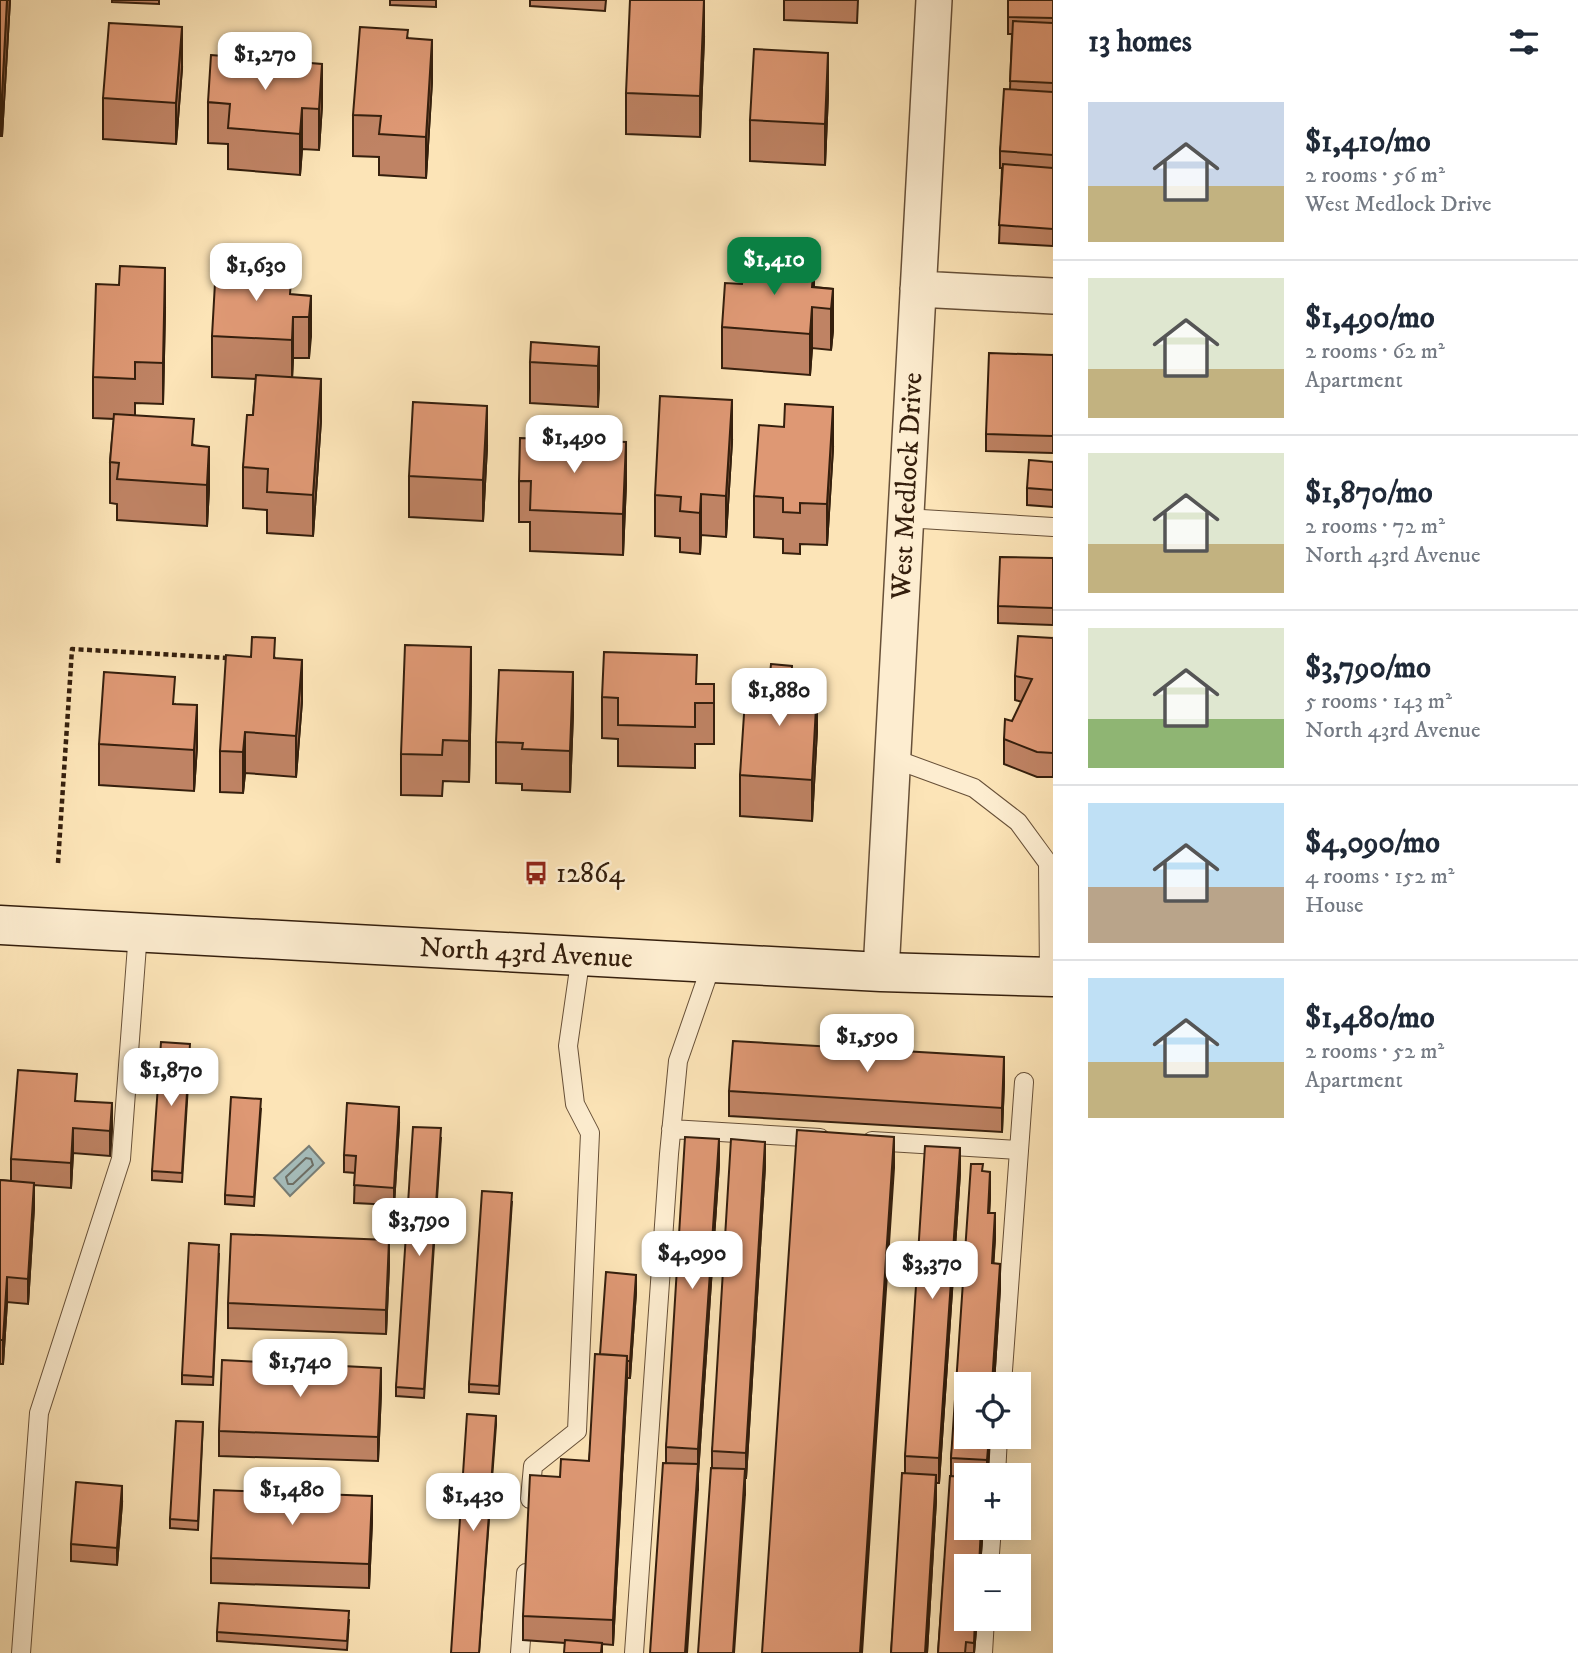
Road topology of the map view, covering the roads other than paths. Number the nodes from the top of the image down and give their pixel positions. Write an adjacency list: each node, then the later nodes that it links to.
1 (934, 0): 2 (street, West Medlock Drive)
2 (918, 289): 3 (street); 4 (street, West Medlock Drive)
3 (1053, 296)
4 (905, 518): 5 (lane); 6 (street, West Medlock Drive)
5 (1053, 527)
6 (892, 758): 11 (street, West Medlock Drive); 12 (lane)
7 (0, 925): 8 (main road, North 43rd Avenue)
8 (138, 932): 9 (main road, North 43rd Avenue); 22 (lane)
9 (581, 956): 10 (main road, North 43rd Avenue); 19 (lane)
10 (712, 963): 11 (main road, North 43rd Avenue); 14 (lane)
11 (881, 972): 12 (main road, North 43rd Avenue)
12 (1051, 977)
13 (1024, 1082): 17 (lane)
14 (671, 1129): 15 (lane); 24 (lane)
15 (834, 1139)
16 (860, 1141): 17 (lane)
17 (1019, 1150): 18 (lane)
18 (1003, 1372)
19 (529, 1519)
20 (526, 1559): 23 (lane)
21 (984, 1631): 25 (lane)
22 (21, 1653)
23 (520, 1653)
24 (634, 1653)
25 (983, 1653)

